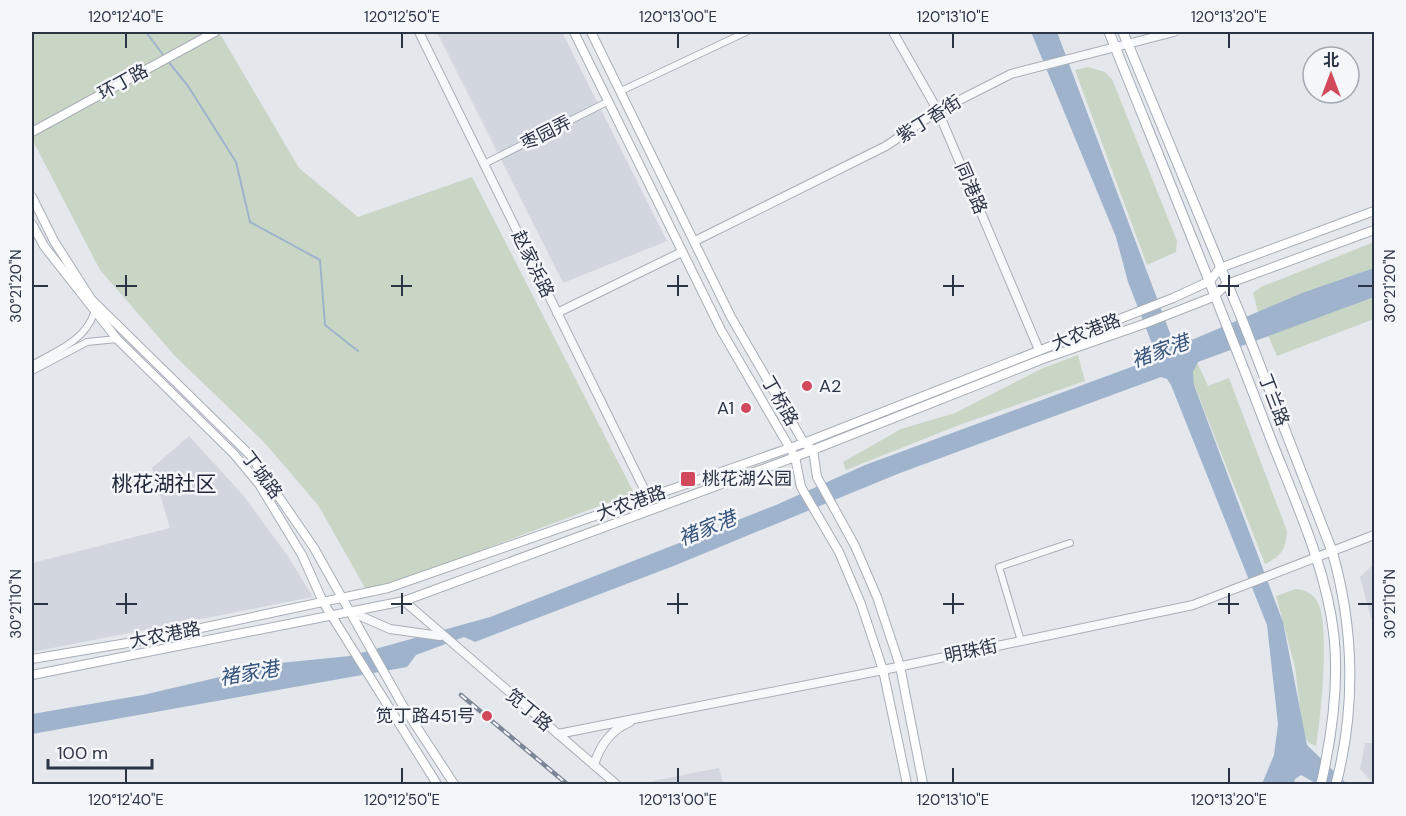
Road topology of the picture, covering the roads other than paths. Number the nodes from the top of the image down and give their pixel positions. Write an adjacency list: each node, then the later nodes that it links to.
1 (215, 32): 15 (main road, 环丁路)
2 (419, 32): 16 (street, 赵家浜路)
3 (574, 32): 13 (main road, 丁桥路)
4 (591, 32): 12 (main road, 丁桥路)
5 (746, 32): 12 (street)
6 (893, 32): 14 (street, 同港路)
7 (1109, 32): 11 (main road, 丁兰路)
8 (1123, 32): 10 (main road, 丁兰路)
9 (1174, 32): 10 (street, 紫丁香街)
10 (1128, 42): 11 (street, 紫丁香街); 23 (main road, 丁兰路)
11 (1116, 48): 14 (street, 紫丁香街); 24 (main road, 丁兰路)
12 (621, 92): 21 (main road, 丁桥路)
13 (609, 101): 16 (street, 枣园弄); 22 (main road, 丁桥路)
14 (938, 111): 21 (street, 紫丁香街); 30 (street, 同港路)
15 (32, 132)
16 (484, 164): 28 (street, 赵家浜路)
17 (32, 197): 42 (main road, 丁城路)
18 (1374, 212): 23 (main road)
19 (32, 224): 27 (main road, 丁城路)
20 (1374, 230): 25 (main road, 大农港路)
21 (695, 241): 33 (main road, 丁桥路)
22 (682, 252): 28 (street); 34 (main road, 丁桥路)
23 (1220, 268): 24 (main road, 大农港路); 25 (main road, 丁兰路)
24 (1210, 281): 26 (main road, 丁兰路); 30 (main road, 大农港路)
25 (1227, 284): 26 (main road, 大农港路); 40 (main road, 丁兰路)
26 (1213, 297): 35 (main road, 大农港路); 41 (main road, 丁兰路)
27 (94, 313): 29 (main road, 丁城路); 31 (street)
28 (557, 313): 37 (street, 赵家浜路)
29 (117, 339): 32 (street); 44 (main road, 丁城路)
30 (1039, 350): 33 (main road, 大农港路)
31 (32, 365)
32 (32, 371)
33 (804, 443): 34 (main road, 大农港路); 35 (main road, 丁桥路)
34 (788, 449): 36 (main road, 丁桥路); 37 (main road, 大农港路)
35 (813, 450): 36 (main road, 大农港路); 50 (main road)
36 (795, 457): 43 (main road, 大农港路); 51 (main road, 丁桥路)
37 (648, 497): 42 (main road, 大农港路)
38 (1374, 535): 40 (street, 明珠街)
39 (1070, 543): 48 (street)
40 (1332, 551): 41 (street, 明珠街); 62 (main road, 丁兰路)
41 (1316, 557): 48 (street, 明珠街); 61 (main road, 丁兰路)
42 (342, 598): 44 (main road, 大农港路); 45 (main road, 丁城路)
43 (404, 601): 45 (main road, 大农港路); 47 (street, 笕丁路)
44 (323, 602): 46 (main road, 丁城路); 49 (main road, 大农港路)
45 (348, 611): 46 (main road, 大农港路); 47 (street); 57 (main road, 丁城路)
46 (331, 616): 52 (main road, 大农港路); 56 (main road, 丁城路)
47 (442, 637): 54 (street, 笕丁路)
48 (1021, 641): 50 (street, 明珠街)
49 (32, 659)
50 (900, 666): 51 (street, 明珠街); 60 (main road)
51 (883, 670): 53 (street, 明珠街); 59 (main road, 丁桥路)
52 (32, 675)
53 (644, 717): 54 (street, 明珠街); 55 (street)
54 (558, 734): 55 (street, 笕丁路)
55 (594, 765): 58 (street, 笕丁路)
56 (436, 784)
57 (454, 784)
58 (616, 784)
59 (907, 784)
60 (923, 784)
61 (1321, 784)
62 (1336, 784)

